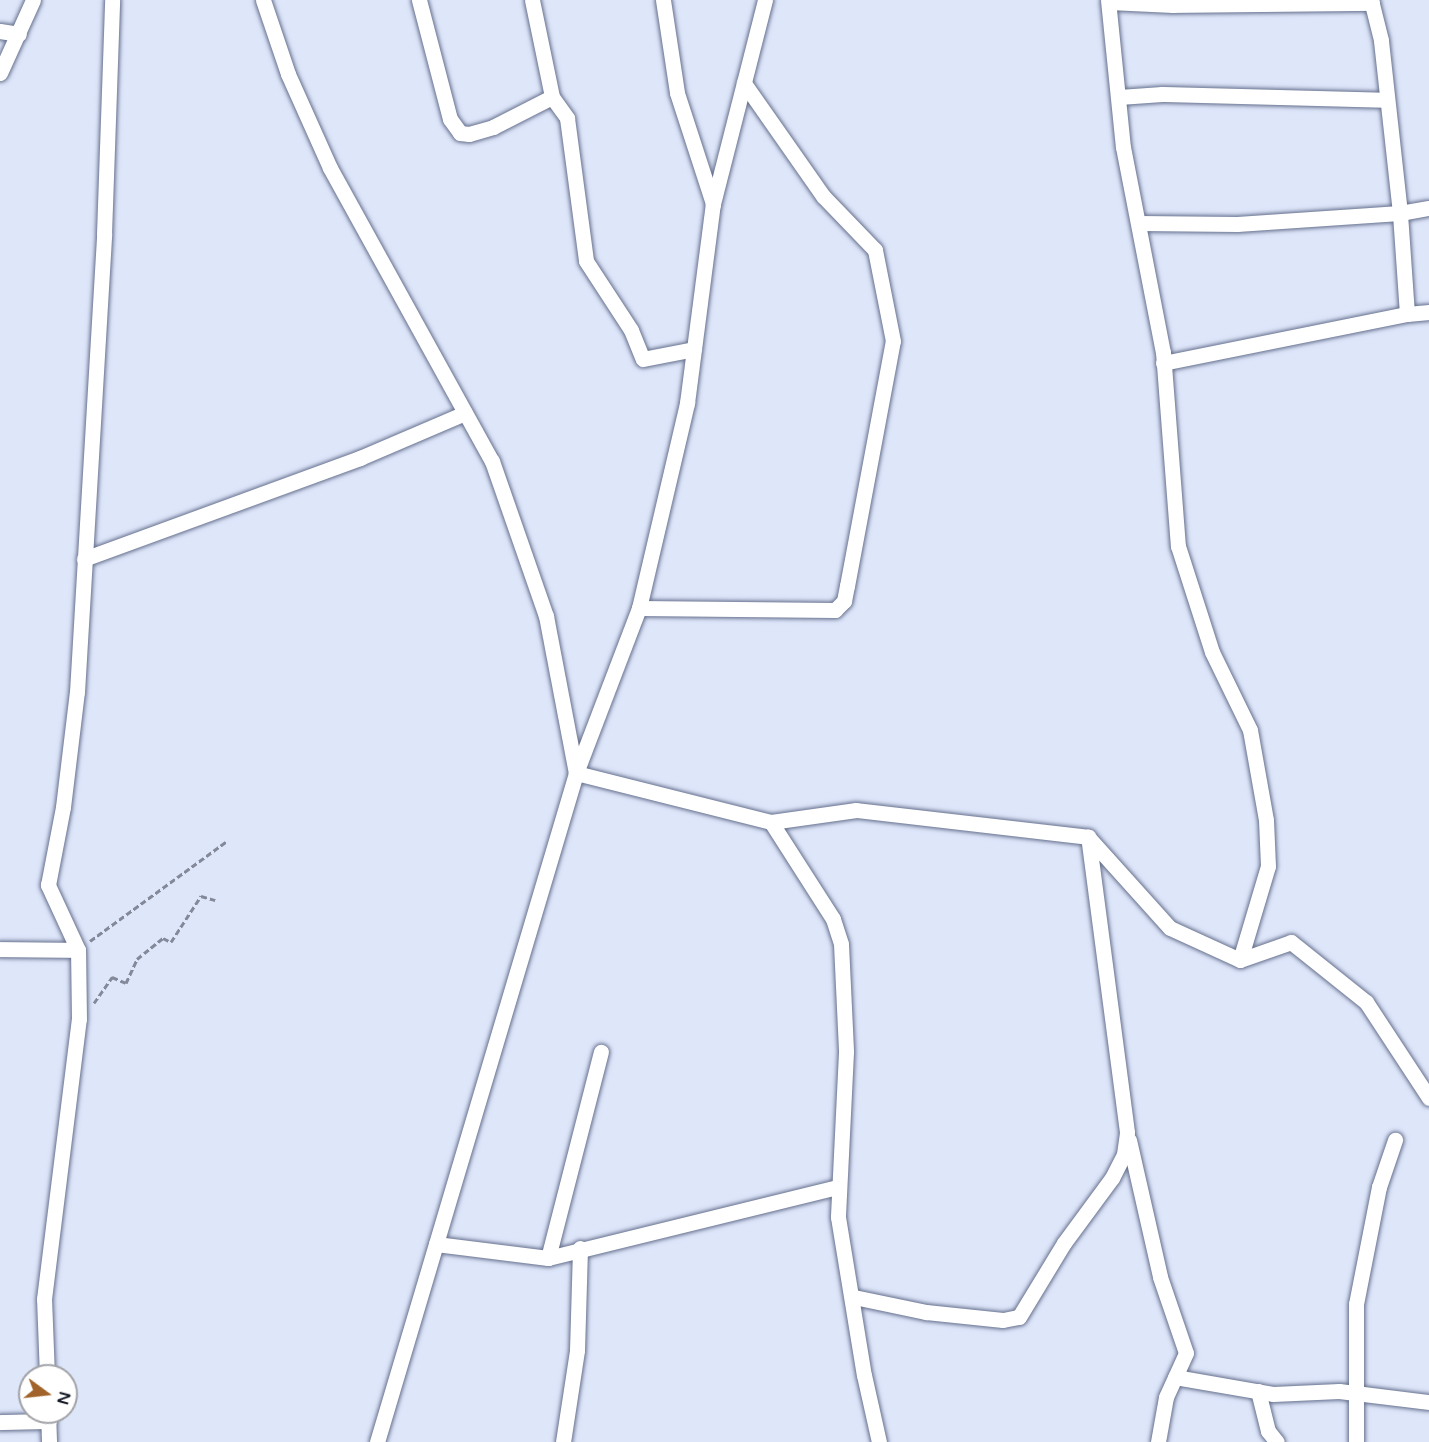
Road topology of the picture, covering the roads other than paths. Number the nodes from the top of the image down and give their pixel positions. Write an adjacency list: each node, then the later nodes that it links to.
1 (33, 0): 12 (street)
2 (112, 0): 27 (street)
3 (263, 0): 26 (street)
4 (419, 0): 15 (street)
5 (532, 0): 15 (street)
6 (663, 0): 18 (street)
7 (765, 0): 14 (street)
8 (1108, 1): 10 (street); 16 (street)
9 (1371, 1): 10 (street); 17 (street)
10 (1173, 2)
11 (0, 30): 12 (street)
12 (19, 34): 13 (street)
13 (0, 74)
14 (744, 83): 18 (street); 28 (street)
15 (552, 97): 24 (street)
16 (1119, 97): 17 (street); 21 (street)
17 (1386, 100): 20 (street)
18 (713, 204): 24 (street)
19 (1429, 208): 20 (street)
20 (1400, 213): 21 (street); 23 (street)
21 (1139, 223): 25 (street)
22 (1429, 312): 23 (street)
23 (1407, 314): 25 (street)
24 (694, 349): 28 (street)
25 (1163, 363): 34 (street)
26 (465, 413): 27 (street); 29 (street)
27 (84, 559): 33 (street)
28 (639, 608): 29 (street)
29 (576, 773): 30 (street); 40 (street)
30 (771, 822): 31 (street); 39 (street)
31 (1089, 837): 34 (street); 37 (street)
32 (0, 949): 33 (street)
33 (78, 950): 44 (street)
34 (1240, 960): 36 (street)
35 (601, 1052): 42 (street)
36 (1429, 1098)
37 (1126, 1126): 43 (street); 45 (street)
38 (1395, 1140): 47 (street)
39 (837, 1188): 41 (street); 43 (street)
40 (436, 1244): 42 (street); 54 (street)
41 (580, 1248): 42 (street); 55 (street)
42 (548, 1258)
43 (854, 1298): 52 (street)
44 (47, 1364)
45 (1175, 1377): 46 (street); 56 (street)
46 (1258, 1391): 47 (street); 57 (street)
47 (1356, 1392): 48 (street); 58 (street)
48 (1429, 1402)
49 (18, 1420): 50 (street)
50 (0, 1422)
51 (48, 1424): 53 (street)
52 (874, 1440)
53 (49, 1442)
54 (377, 1442)
55 (563, 1442)
56 (1158, 1442)
57 (1277, 1442)
58 (1356, 1442)

